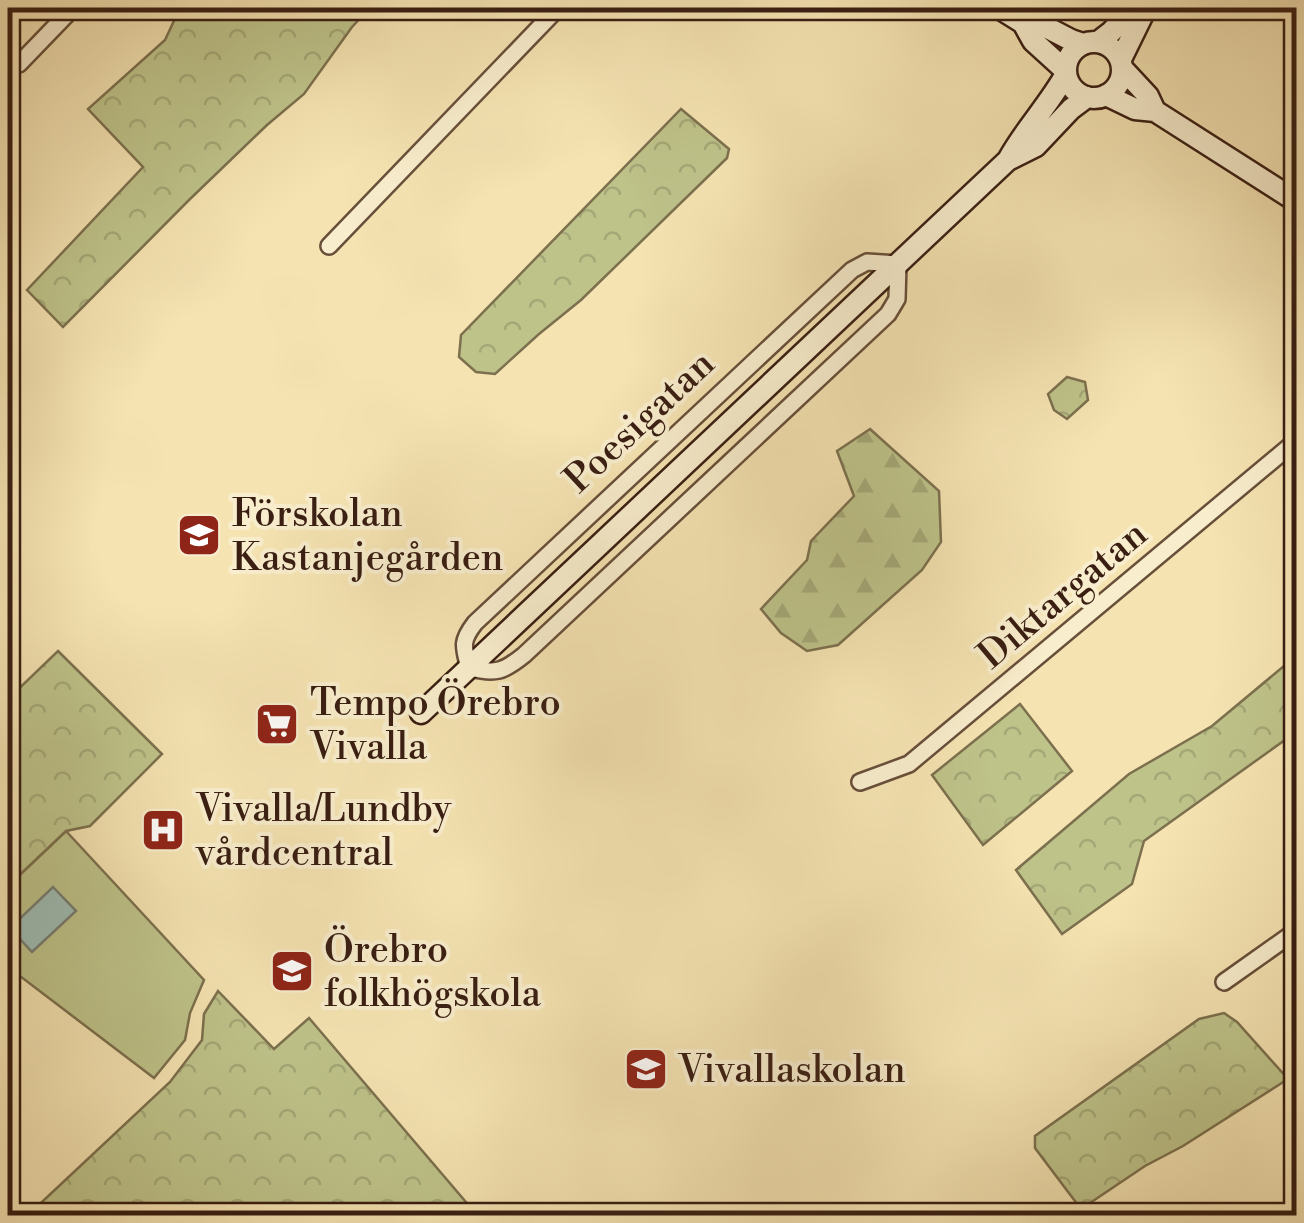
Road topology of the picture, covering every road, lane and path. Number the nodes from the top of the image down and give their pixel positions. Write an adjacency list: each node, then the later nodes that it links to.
1 (73, 8): 8 (street)
2 (558, 8): 15 (street)
3 (999, 8): 6 (street)
4 (1134, 8): 7 (street)
5 (1146, 8): 9 (street)
6 (1022, 23): 7 (street); 10 (street)
7 (1090, 43): 9 (street); 10 (street)
8 (18, 64)
9 (1121, 64): 11 (street); 12 (street)
10 (1066, 73): 11 (street); 13 (street, Poesigatan)
11 (1097, 96): 12 (street); 13 (street, Poesigatan)
12 (1155, 111): 14 (street)
13 (1008, 160): 16 (street, Poesigatan)
14 (1296, 201)
15 (328, 246)
16 (898, 264): 18 (street, Poesigatan); 18 (street)
17 (1296, 442): 20 (street, Diktargatan)
18 (469, 668): 19 (street, Poesigatan)
19 (421, 712)
20 (860, 782)
21 (1296, 931): 22 (street)
22 (1224, 982)

